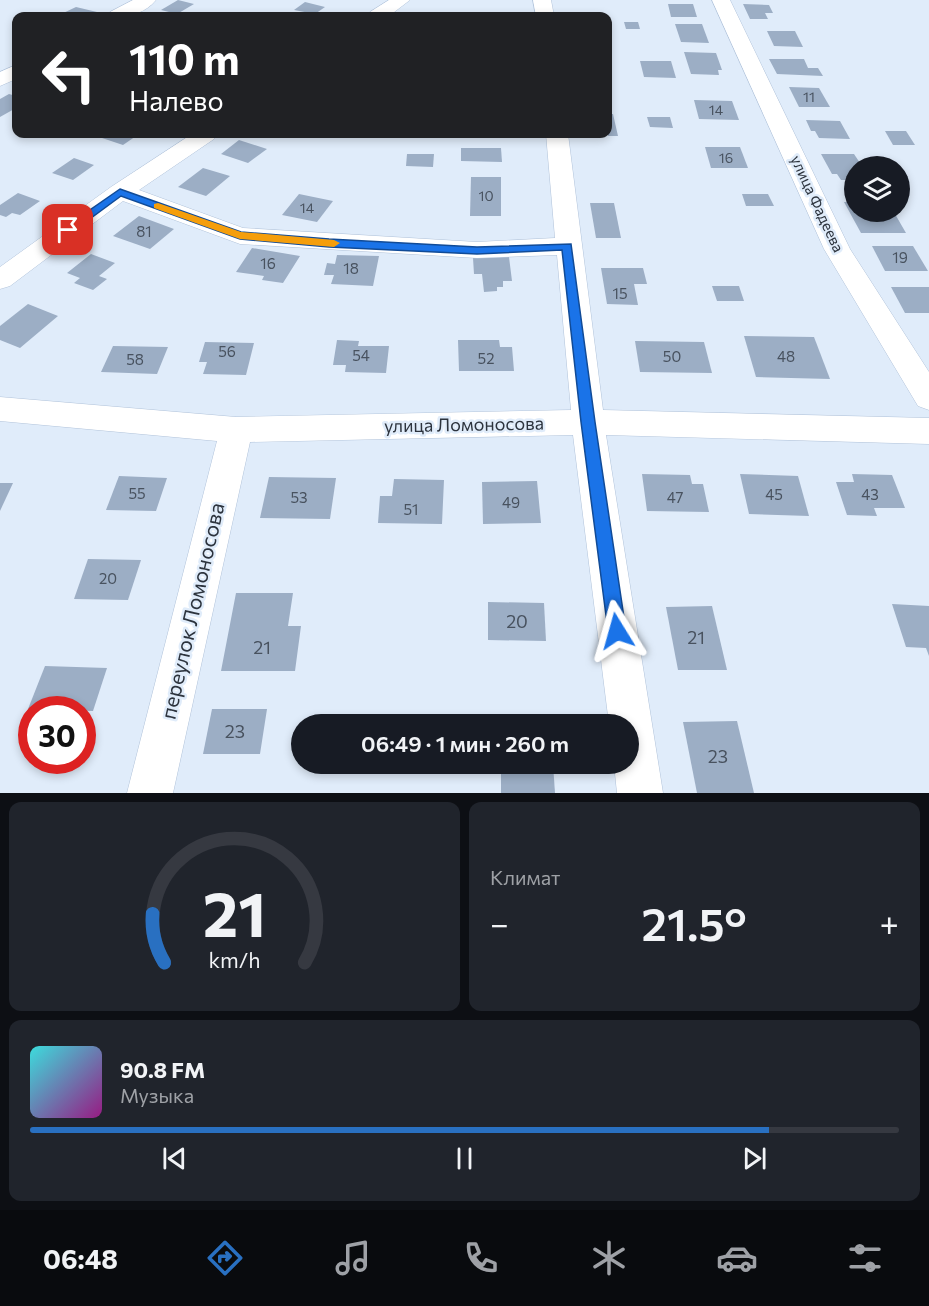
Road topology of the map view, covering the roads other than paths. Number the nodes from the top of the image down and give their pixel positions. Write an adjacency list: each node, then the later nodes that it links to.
1 (147, 0): 4 (street)
2 (401, 0): 5 (street)
3 (722, 0): 11 (street, улица Фадеева)
4 (124, 12)
5 (383, 12)
6 (200, 138): 8 (street)
7 (557, 138): 9 (street)
8 (120, 192): 9 (street); 10 (street)
9 (567, 246): 13 (street)
10 (0, 280)
11 (929, 398)
12 (0, 409): 14 (street, улица Ломоносова)
13 (588, 422): 14 (street, улица Ломоносова); 15 (street, улица Ломоносова); 17 (street)
14 (236, 430): 16 (street, переулок Ломоносова)
15 (929, 431)
16 (150, 793)
17 (640, 793)

